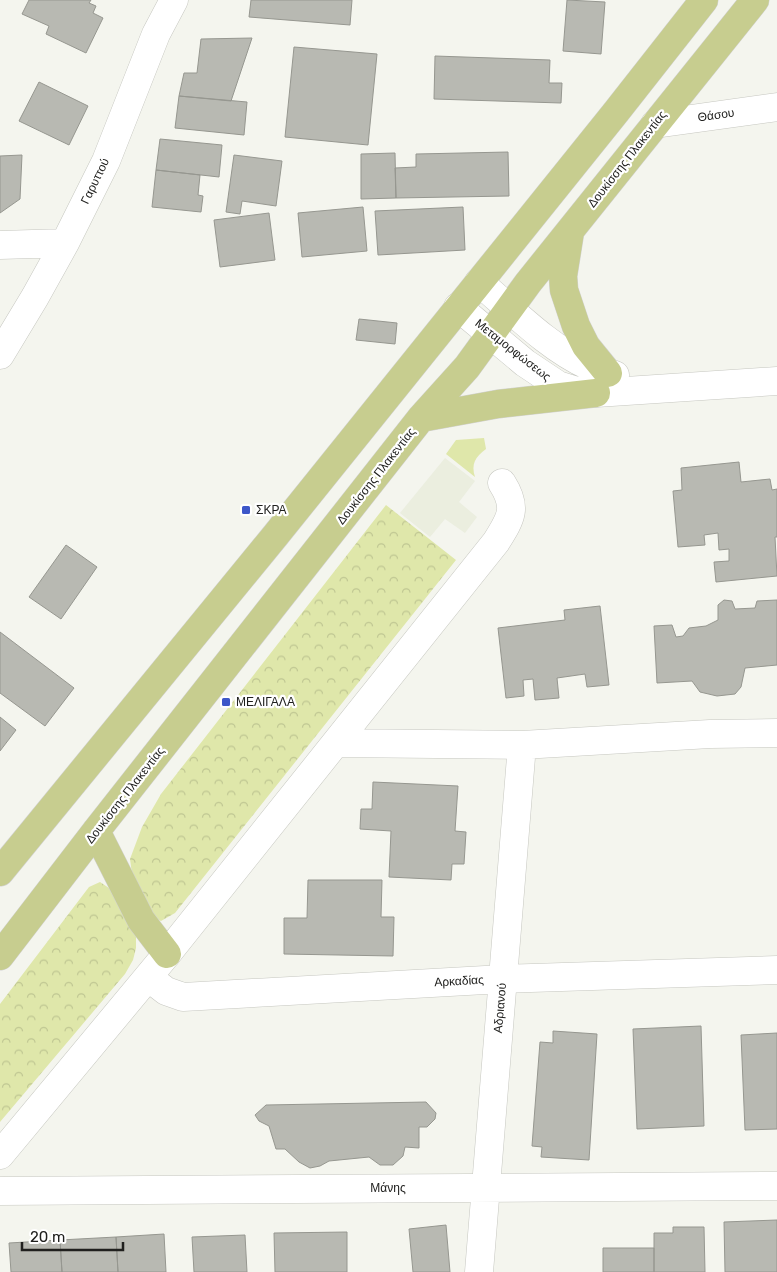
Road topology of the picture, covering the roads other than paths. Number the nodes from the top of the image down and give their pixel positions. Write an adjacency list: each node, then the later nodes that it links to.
1 (174, 0): 7 (street, Γαρυττού)
2 (704, 0): 9 (main road)
3 (755, 0): 5 (main road, Δουκίσσης Πλακεντίας)
4 (777, 106): 5 (street, Θάσου)
5 (655, 124): 6 (main road, Δουκίσσης Πλακεντίας)
6 (570, 231): 11 (main road, Δουκίσσης Πλακεντίας); 15 (main road)
7 (65, 243): 8 (street); 13 (street, Γαρυττού)
8 (0, 245)
9 (479, 282): 10 (main road); 11 (street, Μεταμορφώσεως)
10 (458, 307): 12 (street, Μεταμορφώσεως); 22 (main road)
11 (510, 308): 12 (main road, Δουκίσσης Πλακεντίας); 15 (street, Μεταμορφώσεως)
12 (492, 334): 15 (street, Μεταμορφώσεως); 16 (main road, Δουκίσσης Πλακεντίας)
13 (0, 355)
14 (777, 381): 15 (street, Μεταμορφώσεως)
15 (602, 383): 16 (main road)
16 (421, 418): 21 (main road, Δουκίσσης Πλακεντίας)
17 (502, 483): 19 (street)
18 (777, 733): 20 (street)
19 (336, 743): 20 (street); 23 (street)
20 (522, 745): 27 (street, Αδριανού)
21 (96, 832): 23 (main road); 24 (main road, Δουκίσσης Πλακεντίας)
22 (3, 862)
23 (167, 954): 26 (street)
24 (0, 956)
25 (777, 970): 27 (street, Αρκαδίας)
26 (148, 977): 27 (street, Αρκαδίας); 28 (street)
27 (503, 979): 30 (street, Αδριανού)
28 (0, 1155)
29 (777, 1186): 30 (street, Μάνης)
30 (486, 1188): 31 (street, Μάνης); 32 (street, Αδριανού)
31 (0, 1191)
32 (479, 1272)

